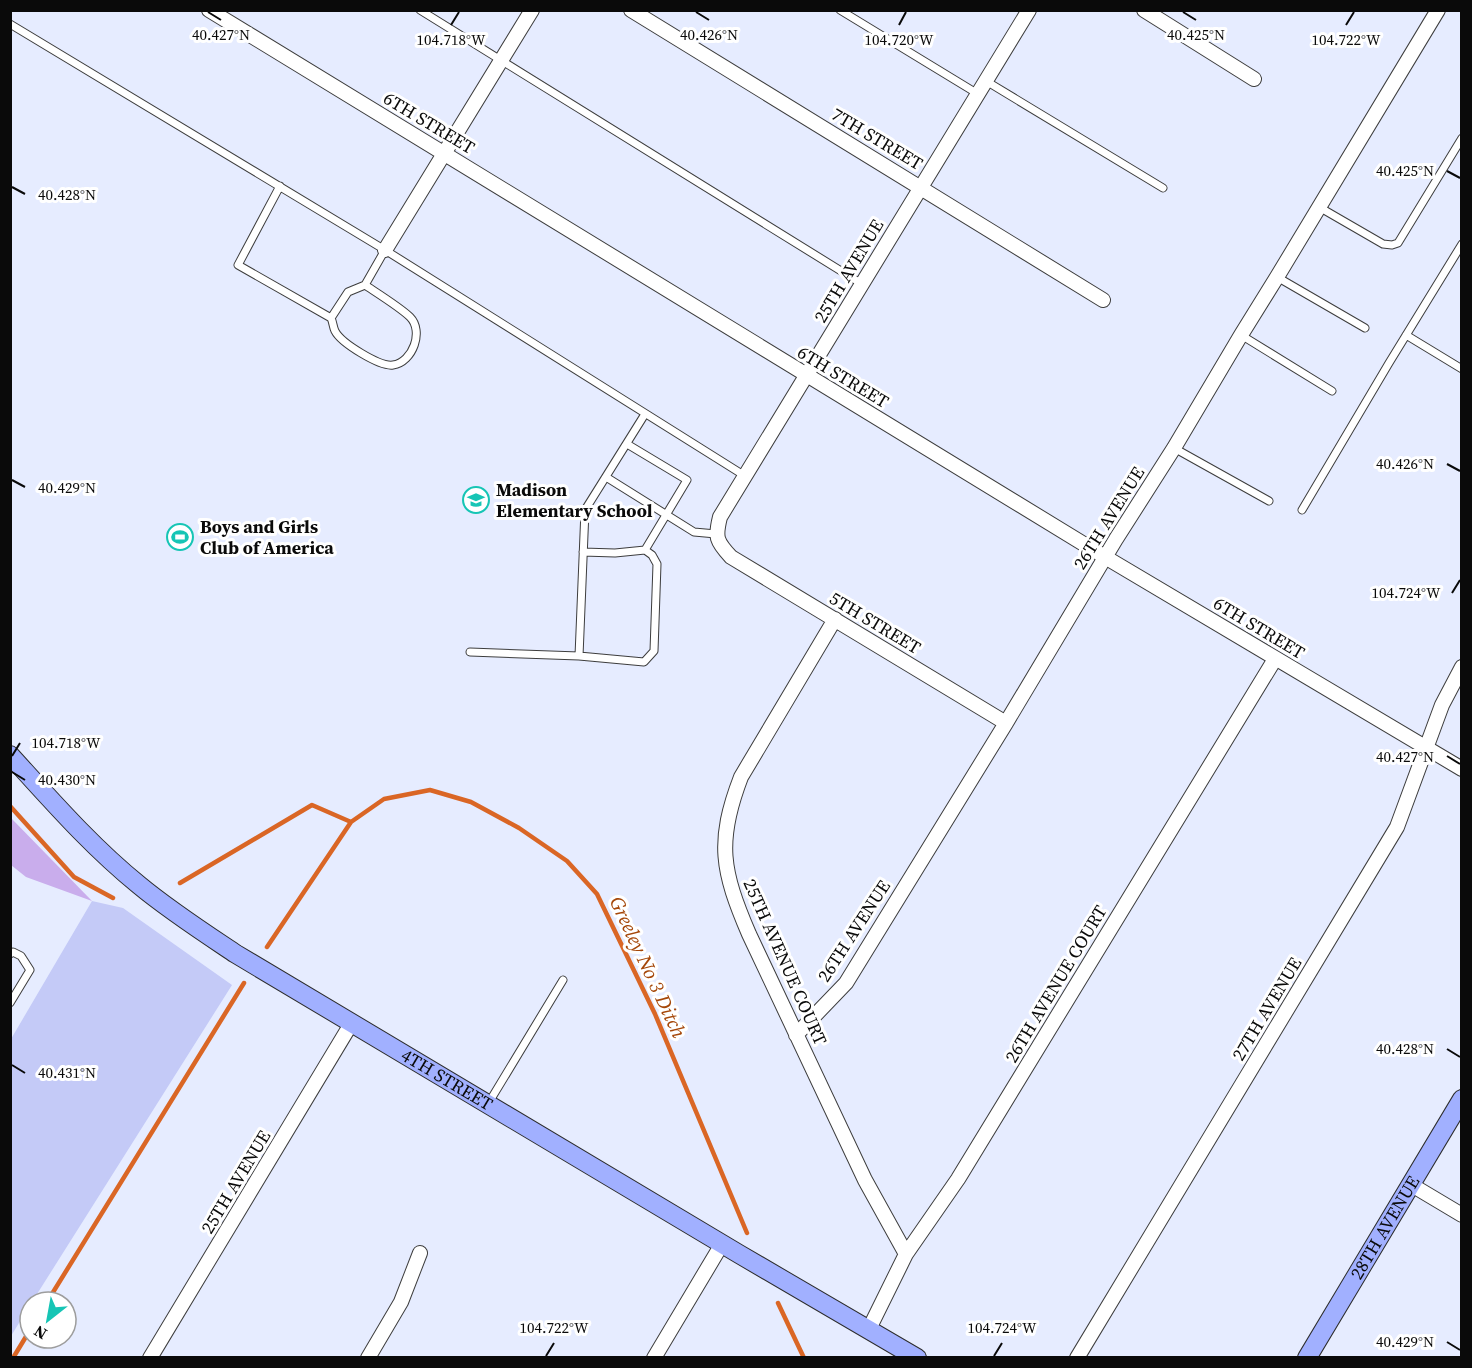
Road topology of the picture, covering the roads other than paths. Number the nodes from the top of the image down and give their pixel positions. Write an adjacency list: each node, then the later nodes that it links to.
1 (209, 10): 15 (street, 6TH STREET)
2 (420, 10): 10 (lane)
3 (532, 10): 10 (street)
4 (631, 10): 17 (street, 7TH STREET)
5 (840, 10): 13 (lane)
6 (1029, 10): 12 (street, 25TH AVENUE)
7 (1144, 10): 11 (street)
8 (1438, 10): 19 (street, 26TH AVENUE)
9 (10, 24): 16 (lane)
10 (502, 61): 15 (street); 23 (lane)
11 (1254, 79)
12 (986, 81): 13 (street, 25TH AVENUE); 18 (lane)
13 (978, 94): 17 (street, 25TH AVENUE)
14 (1461, 138): 19 (lane)
15 (444, 154): 21 (street); 31 (street, 6TH STREET)
16 (280, 186): 21 (lane); 26 (lane)
17 (921, 187): 23 (street, 25TH AVENUE); 25 (street, 7TH STREET)
18 (1163, 188)
19 (1319, 207): 22 (street, 26TH AVENUE)
20 (1461, 244): 29 (lane)
21 (386, 250): 24 (lane); 33 (lane)
22 (1277, 277): 27 (lane); 28 (street, 26TH AVENUE)
23 (862, 284): 31 (street, 25TH AVENUE)
24 (365, 285): 26 (lane); 26 (lane)
25 (1103, 300)
26 (332, 318)
27 (1365, 328)
28 (1241, 334): 32 (lane); 35 (street, 26TH AVENUE)
29 (1406, 335): 30 (lane); 39 (lane)
30 (1461, 369)
31 (806, 376): 36 (street, 25TH AVENUE); 44 (street, 6TH STREET)
32 (1332, 391)
33 (645, 414): 34 (lane); 36 (lane)
34 (627, 444): 37 (lane); 40 (lane)
35 (1174, 448): 38 (lane); 44 (street, 26TH AVENUE)
36 (745, 476): 41 (street, 25TH AVENUE)
37 (606, 477): 40 (lane); 43 (lane)
38 (1269, 501)
39 (1302, 510)
40 (666, 515): 41 (lane); 42 (lane)
41 (716, 534): 45 (street, 5TH STREET)
42 (645, 550): 43 (lane); 47 (lane)
43 (583, 552): 47 (lane)
44 (1105, 557): 48 (street, 6TH STREET); 50 (street, 26TH AVENUE)
45 (835, 619): 50 (street, 5TH STREET); 58 (street, 25TH AVENUE COURT)
46 (470, 652): 47 (lane)
47 (579, 656)
48 (1275, 659): 51 (street, 6TH STREET); 65 (street, 26TH AVENUE COURT)
49 (1461, 667): 51 (street, 27TH AVENUE)
50 (1006, 723): 58 (street, 26TH AVENUE)
51 (1427, 748): 53 (street, 6TH STREET); 71 (street, 27TH AVENUE)
52 (10, 755): 57 (main road, 4TH STREET)
53 (1461, 769)
54 (10, 954): 56 (lane)
55 (563, 980): 60 (lane)
56 (10, 1003)
57 (351, 1024): 60 (main road, 4TH STREET); 67 (street, 25TH AVENUE)
58 (796, 1035): 65 (street, 25TH AVENUE COURT)
59 (1461, 1099): 61 (main road, 28TH AVENUE)
60 (488, 1104): 63 (main road, 4TH STREET)
61 (1410, 1184): 62 (street); 72 (main road, 28TH AVENUE)
62 (1461, 1215)
63 (722, 1244): 66 (main road, 4TH STREET); 69 (street)
64 (420, 1253): 68 (street)
65 (906, 1254): 66 (street, 26TH AVENUE COURT)
66 (869, 1329): 70 (main road, 4TH STREET)
67 (150, 1358)
68 (368, 1358)
69 (654, 1358)
70 (916, 1358)
71 (1077, 1358)
72 (1307, 1358)

